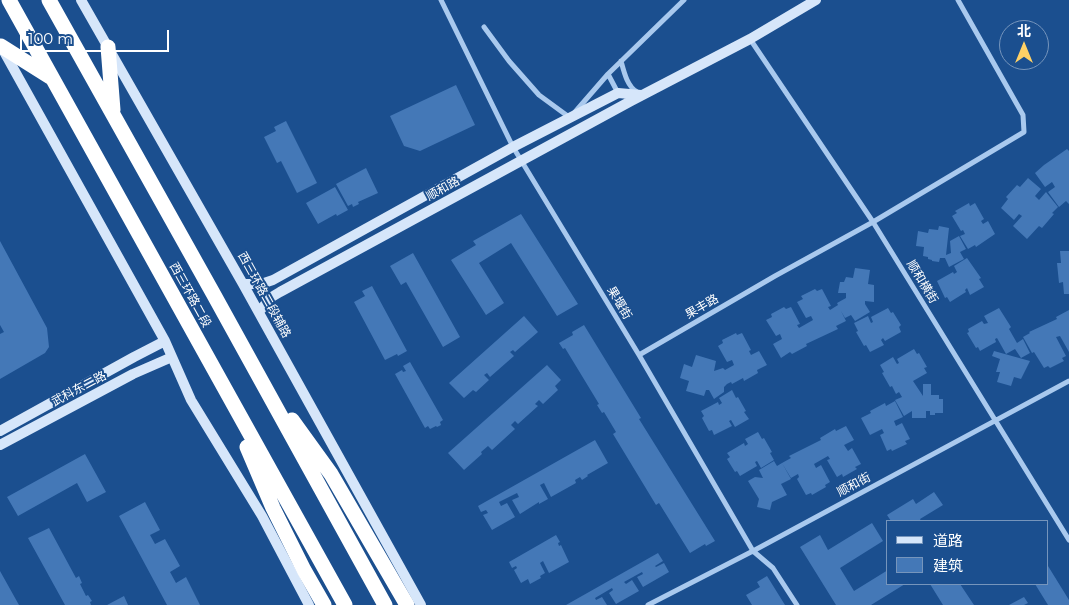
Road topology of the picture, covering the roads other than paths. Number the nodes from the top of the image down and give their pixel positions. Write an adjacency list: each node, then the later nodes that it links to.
1 (9, 0): 14 (highway, 西三环路二段)
2 (50, 0): 18 (highway, 西三环路二段)
3 (82, 0): 11 (street, 西三环路二段辅路)
4 (441, 0): 20 (street, 果堰街)
5 (684, 0): 12 (street, 顺和路)
6 (816, 0): 9 (street, 顺和路)
7 (958, 0): 22 (street)
8 (484, 27): 19 (street)
9 (750, 39): 16 (street, 顺和路); 22 (street, 顺和横街)
10 (0, 46): 14 (highway); 25 (street)
11 (108, 47): 18 (highway); 23 (street, 西三环路二段辅路)
12 (621, 61): 13 (street, 顺和路); 16 (street)
13 (608, 74): 15 (street); 19 (street, 顺和路)
14 (52, 78): 29 (highway, 西三环路二段)
15 (618, 93): 16 (street); 17 (street); 19 (street, 顺和路)
16 (644, 95): 17 (street, 顺和路)
17 (631, 101): 21 (street, 顺和路)
18 (113, 114): 28 (highway, 西三环路二段)
19 (570, 118): 20 (street, 顺和路)
20 (513, 148): 21 (street, 果堰街); 23 (street, 顺和路)
21 (521, 160): 24 (street, 顺和路); 26 (street, 果堰街)
22 (874, 222): 26 (street, 果丰路); 31 (street, 顺和横街)
23 (244, 284): 24 (street, 西三环路二段辅路)
24 (259, 312): 41 (street, 西三环路二段辅路)
25 (165, 341): 27 (street); 32 (street, 武科东二路)
26 (639, 355): 35 (street, 果堰街)
27 (172, 357): 33 (street, 武科东二路); 36 (street)
28 (252, 364): 39 (highway, 西三环路二段); 40 (highway)
29 (221, 381): 37 (highway); 38 (highway, 西三环路二段)
30 (1069, 382): 31 (street, 顺和街)
31 (994, 421): 34 (street, 顺和横街); 35 (street, 顺和街)
32 (0, 431)
33 (0, 445)
34 (1069, 540)
35 (753, 551): 42 (street, 顺和街); 43 (street, 果堰街)
36 (309, 605)
37 (324, 605)
38 (345, 605)
39 (385, 605)
40 (407, 605)
41 (421, 605)
42 (648, 605)
43 (797, 605)

